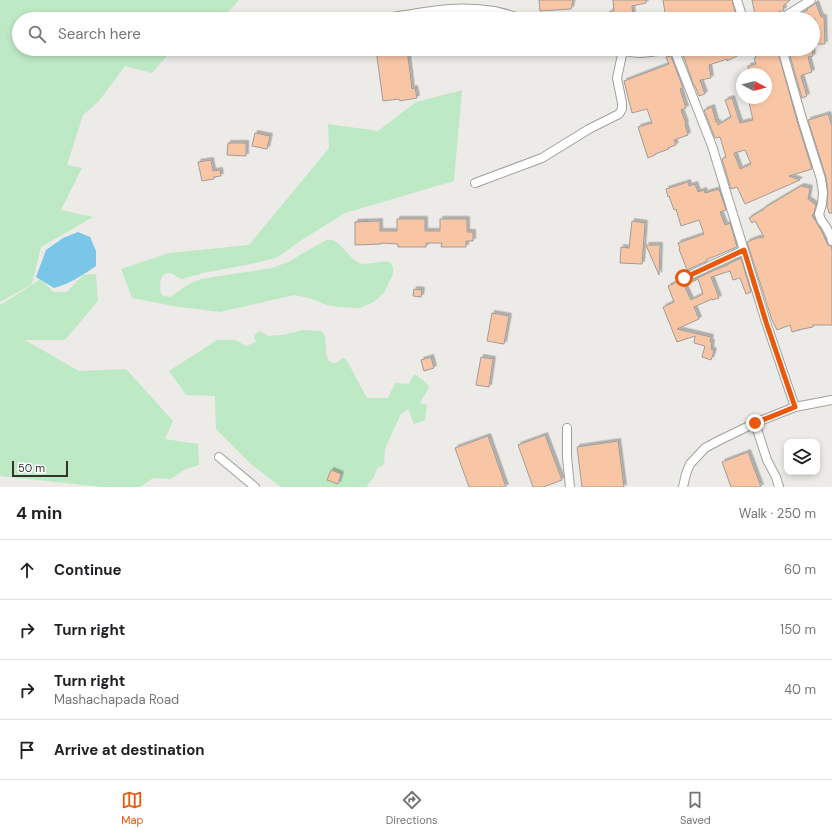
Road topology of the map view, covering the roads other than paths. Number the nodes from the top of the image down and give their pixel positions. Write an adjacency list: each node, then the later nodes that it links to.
1 (737, 0): 5 (street)
2 (811, 0): 6 (street)
3 (422, 12): 4 (street)
4 (499, 12)
5 (741, 12)
6 (791, 12)
7 (621, 56): 10 (street)
8 (677, 56): 12 (street)
9 (784, 56): 11 (street)
10 (475, 183)
11 (832, 240)
12 (744, 250): 13 (street); 15 (street)
13 (684, 278)
14 (832, 400): 15 (street)
15 (795, 407): 16 (street)
16 (755, 423): 21 (street); 22 (street)
17 (566, 428): 20 (street)
18 (219, 457): 19 (street)
19 (255, 487)
20 (570, 487)
21 (683, 487)
22 (779, 487)

